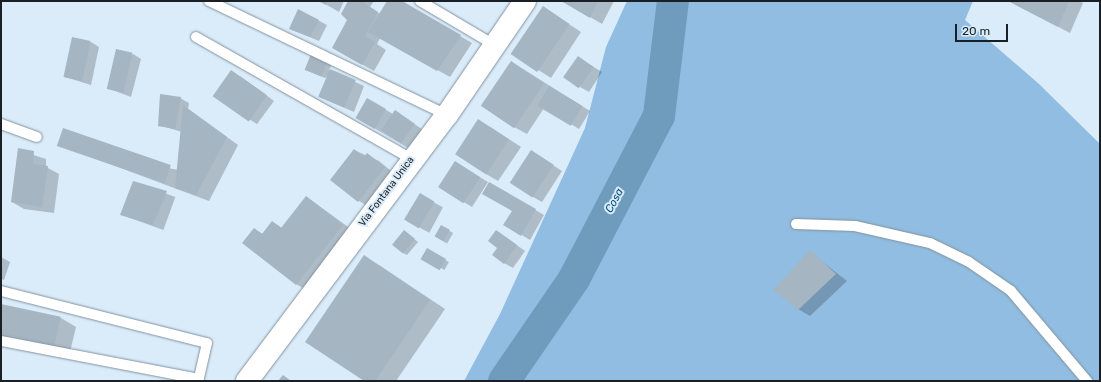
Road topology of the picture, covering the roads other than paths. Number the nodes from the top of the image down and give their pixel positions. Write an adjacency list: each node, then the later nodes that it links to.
1 (209, 1): 6 (lane)
2 (420, 1): 5 (lane)
3 (524, 1): 5 (main road, Via Fontana Unica)
4 (196, 37): 9 (lane)
5 (496, 46): 6 (main road, Via Fontana Unica)
6 (446, 115): 9 (main road, Via Fontana Unica)
7 (1, 124): 8 (lane)
8 (37, 137)
9 (412, 159): 13 (main road, Via Fontana Unica)
10 (796, 224): 14 (lane)
11 (1, 291): 12 (lane)
12 (1, 341)
13 (247, 381)
14 (1087, 381)

